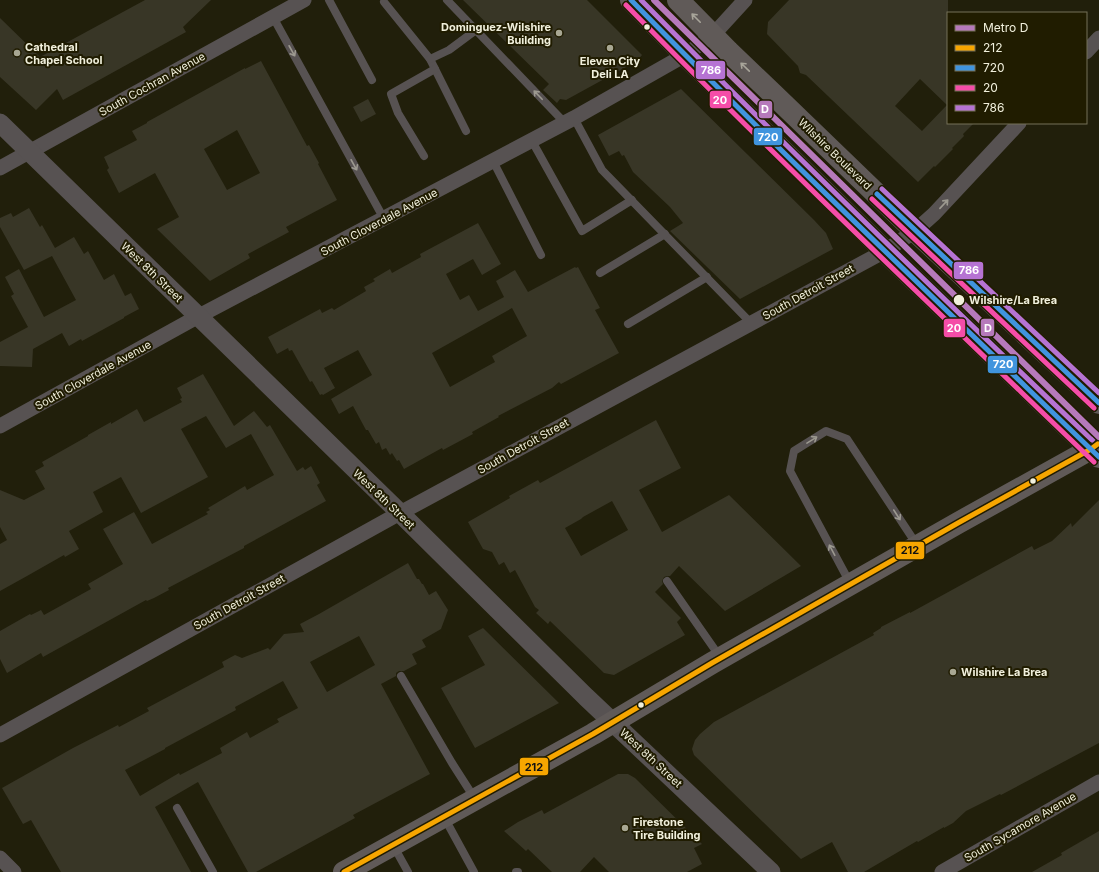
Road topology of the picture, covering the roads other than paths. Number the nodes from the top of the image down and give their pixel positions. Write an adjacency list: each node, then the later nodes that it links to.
1 (304, 0): 8 (street, South Cochran Avenue)
2 (329, 0): 14 (lane)
3 (447, 0): 9 (lane)
4 (631, 0): 11 (main road)
5 (678, 0): 10 (main road, Wilshire Boulevard, one-way to 5)
6 (745, 0): 10 (street, South Cloverdale Avenue)
7 (384, 2): 12 (lane)
8 (273, 17): 20 (street, South Cochran Avenue); 25 (lane, one-way to 25)
9 (476, 30): 12 (lane); 15 (lane, one-way to 9)
10 (713, 35): 11 (street, South Cloverdale Avenue); 26 (main road, Wilshire Boulevard, one-way to 10)
11 (685, 55): 15 (street, South Cloverdale Avenue); 28 (main road)
12 (430, 59): 13 (lane)
13 (435, 69): 18 (lane); 21 (lane)
14 (372, 80)
15 (570, 121): 19 (street, South Cloverdale Avenue); 24 (lane)
16 (0, 123): 20 (street, West 8th Street)
17 (1018, 124): 26 (street, South Detroit Street, one-way to 17)
18 (466, 131)
19 (532, 141): 22 (street, South Cloverdale Avenue); 24 (lane)
20 (30, 152): 23 (street, South Cochran Avenue); 32 (street, West 8th Street)
21 (424, 156)
22 (493, 161): 25 (street, South Cloverdale Avenue); 29 (lane)
23 (0, 168)
24 (632, 200): 27 (lane)
25 (384, 219): 32 (street, South Cloverdale Avenue)
26 (915, 230): 28 (street, South Detroit Street); 35 (main road, Wilshire Boulevard)
27 (665, 234): 30 (lane); 31 (lane)
28 (885, 250): 33 (street, South Detroit Street); 37 (main road)
29 (541, 255)
30 (600, 273)
31 (707, 277): 33 (lane); 34 (lane)
32 (198, 317): 36 (street, South Cloverdale Avenue); 38 (street, West 8th Street)
33 (752, 322): 38 (street, South Detroit Street)
34 (628, 324)
35 (1099, 404)
36 (0, 426)
37 (1096, 450): 39 (main road)
38 (400, 513): 44 (street, West 8th Street); 45 (street, South Detroit Street)
39 (917, 546): 41 (main road); 41 (lane, one-way to 39)
40 (667, 581): 42 (lane)
41 (850, 584): 42 (main road)
42 (721, 658): 44 (main road)
43 (402, 676): 47 (lane)
44 (612, 722): 47 (main road); 57 (street, West 8th Street)
45 (0, 735)
46 (1099, 782): 58 (street, South Sycamore Avenue)
47 (475, 799): 49 (main road)
48 (176, 808): 53 (lane)
49 (443, 816): 50 (main road); 56 (lane)
50 (393, 845): 54 (main road); 55 (lane)
51 (0, 858): 52 (street)
52 (14, 872)
53 (213, 872)
54 (344, 872)
55 (408, 872)
56 (474, 872)
57 (771, 872)
58 (942, 872)

